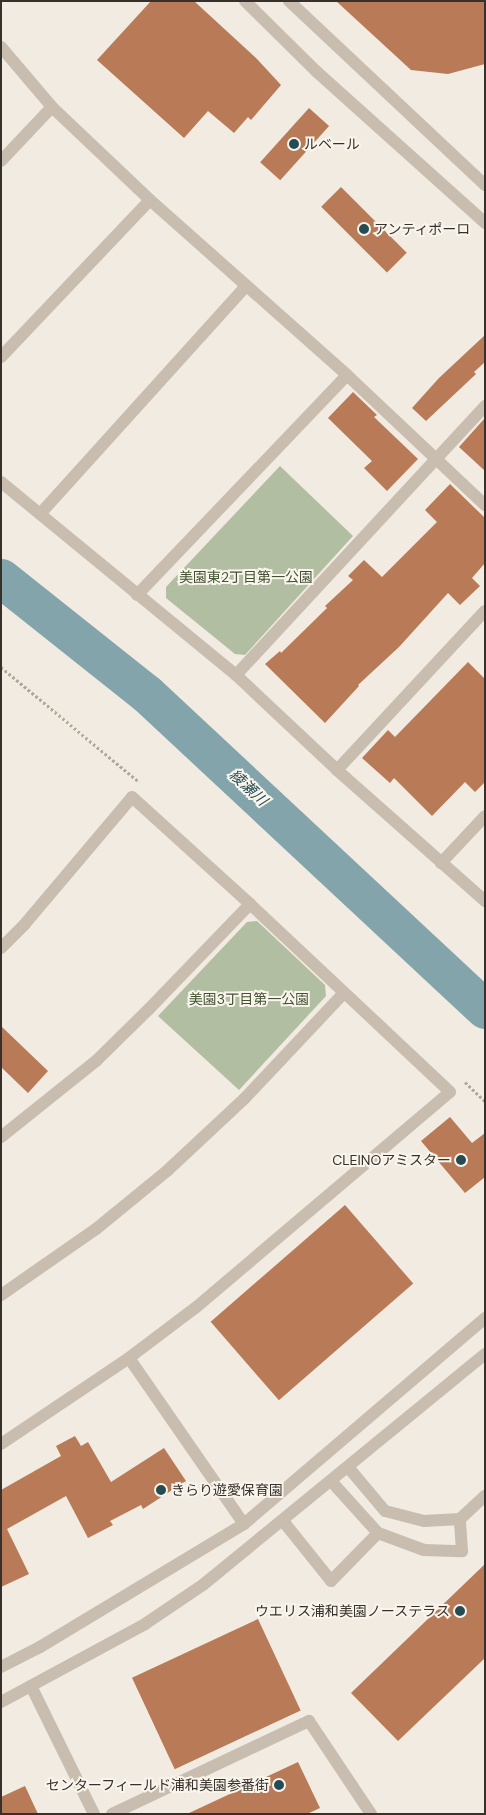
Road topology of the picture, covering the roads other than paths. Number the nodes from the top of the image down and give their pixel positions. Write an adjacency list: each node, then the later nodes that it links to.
1 (245, 1): 8 (street)
2 (289, 1): 6 (street)
3 (1, 47): 4 (street)
4 (52, 107): 5 (street); 7 (street)
5 (1, 161)
6 (485, 185)
7 (150, 200): 9 (street); 10 (street)
8 (485, 223)
9 (245, 286): 11 (street); 16 (street)
10 (1, 356)
11 (347, 375): 13 (street); 17 (street)
12 (485, 406): 13 (street)
13 (435, 458): 15 (street); 19 (street)
14 (1, 482): 16 (street)
15 (485, 505)
16 (40, 514): 17 (street)
17 (138, 595): 19 (street)
18 (485, 610): 20 (street)
19 (236, 675): 20 (street)
20 (337, 770): 22 (street)
21 (485, 816): 22 (street)
22 (441, 863): 23 (street)
23 (485, 901)
24 (250, 904): 25 (street); 26 (street); 27 (street)
25 (1, 948)
26 (344, 993): 28 (street); 31 (street)
27 (1, 1137)
28 (1, 1295)
29 (485, 1318): 38 (street)
30 (485, 1354): 33 (street)
31 (129, 1358): 32 (street); 38 (street)
32 (1, 1444)
33 (348, 1467): 34 (street); 36 (street)
34 (331, 1481): 37 (street); 39 (street)
35 (485, 1496): 36 (street)
36 (460, 1519): 39 (street)
37 (283, 1521): 39 (street); 41 (street)
38 (244, 1524): 40 (street)
39 (378, 1533)
40 (1, 1667)
41 (31, 1686): 42 (street); 43 (street)
42 (1, 1702)
43 (94, 1814)
44 (112, 1814): 45 (street)
45 (371, 1814)

